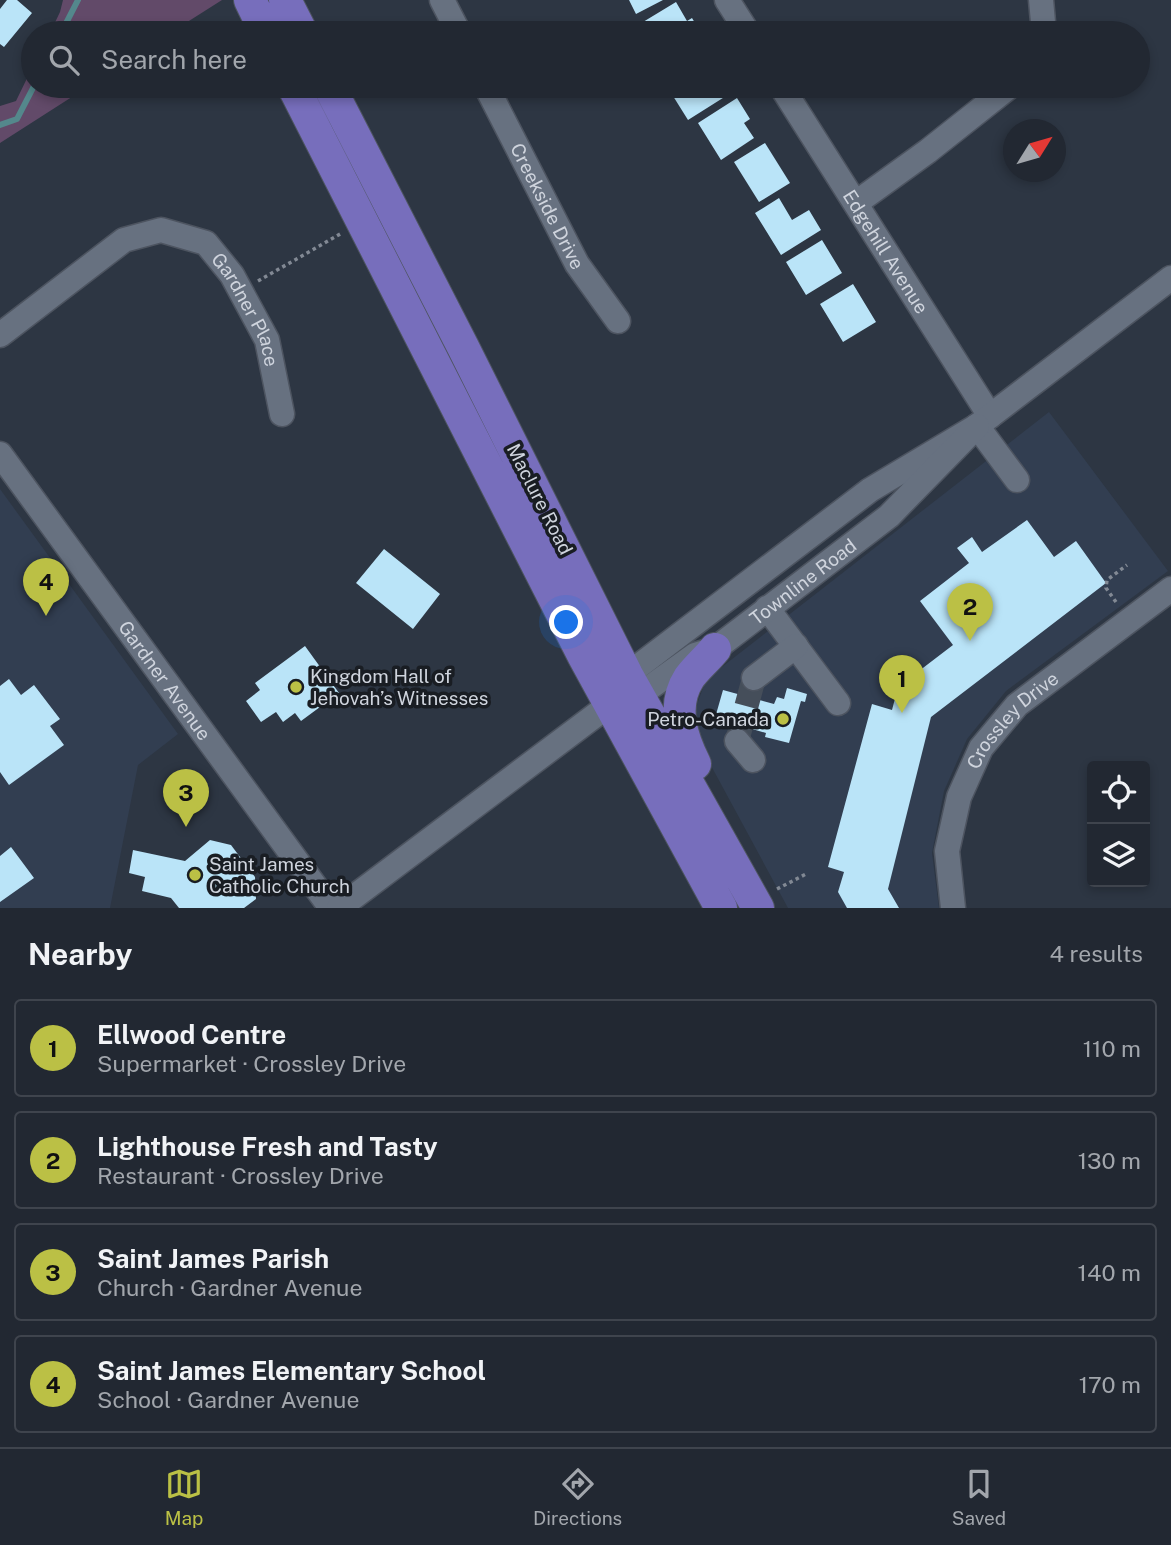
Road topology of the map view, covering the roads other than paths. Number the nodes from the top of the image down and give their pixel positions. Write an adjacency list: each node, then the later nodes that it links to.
1 (250, 0): 6 (main road)
2 (285, 0): 7 (main road)
3 (442, 0): 8 (street)
4 (727, 0): 9 (street)
5 (1041, 0): 10 (street)
6 (261, 21)
7 (296, 21)
8 (453, 21)
9 (740, 21)
10 (1043, 21)
11 (299, 98): 29 (main road, Maclure Road)
12 (335, 98): 29 (main road, Maclure Road)
13 (492, 98): 18 (street, Creekside Drive)
14 (789, 98): 16 (street, Edgehill Avenue)
15 (995, 98): 16 (street)
16 (856, 203): 21 (street, Edgehill Avenue)
17 (1171, 278): 21 (street, Townline Road)
18 (618, 321)
19 (0, 335): 20 (street, Gardner Place)
20 (282, 414)
21 (983, 421): 23 (street, Edgehill Avenue); 25 (street, Townline Road); 29 (street, Townline Road)
22 (0, 453): 33 (street, Gardner Avenue)
23 (1017, 480)
24 (1171, 589): 36 (street, Crossley Drive)
25 (767, 608): 26 (street); 27 (street, Townline Road)
26 (796, 646): 28 (street); 30 (street)
27 (715, 649): 29 (street, Townline Road); 31 (main road)
28 (754, 678)
29 (625, 692): 31 (main road, Maclure Road); 34 (street, Townline Road); 35 (main road, Maclure Road)
30 (838, 703)
31 (708, 819): 32 (main road, Maclure Road)
32 (768, 898)
33 (331, 908)
34 (339, 908)
35 (721, 908)
36 (953, 908)

